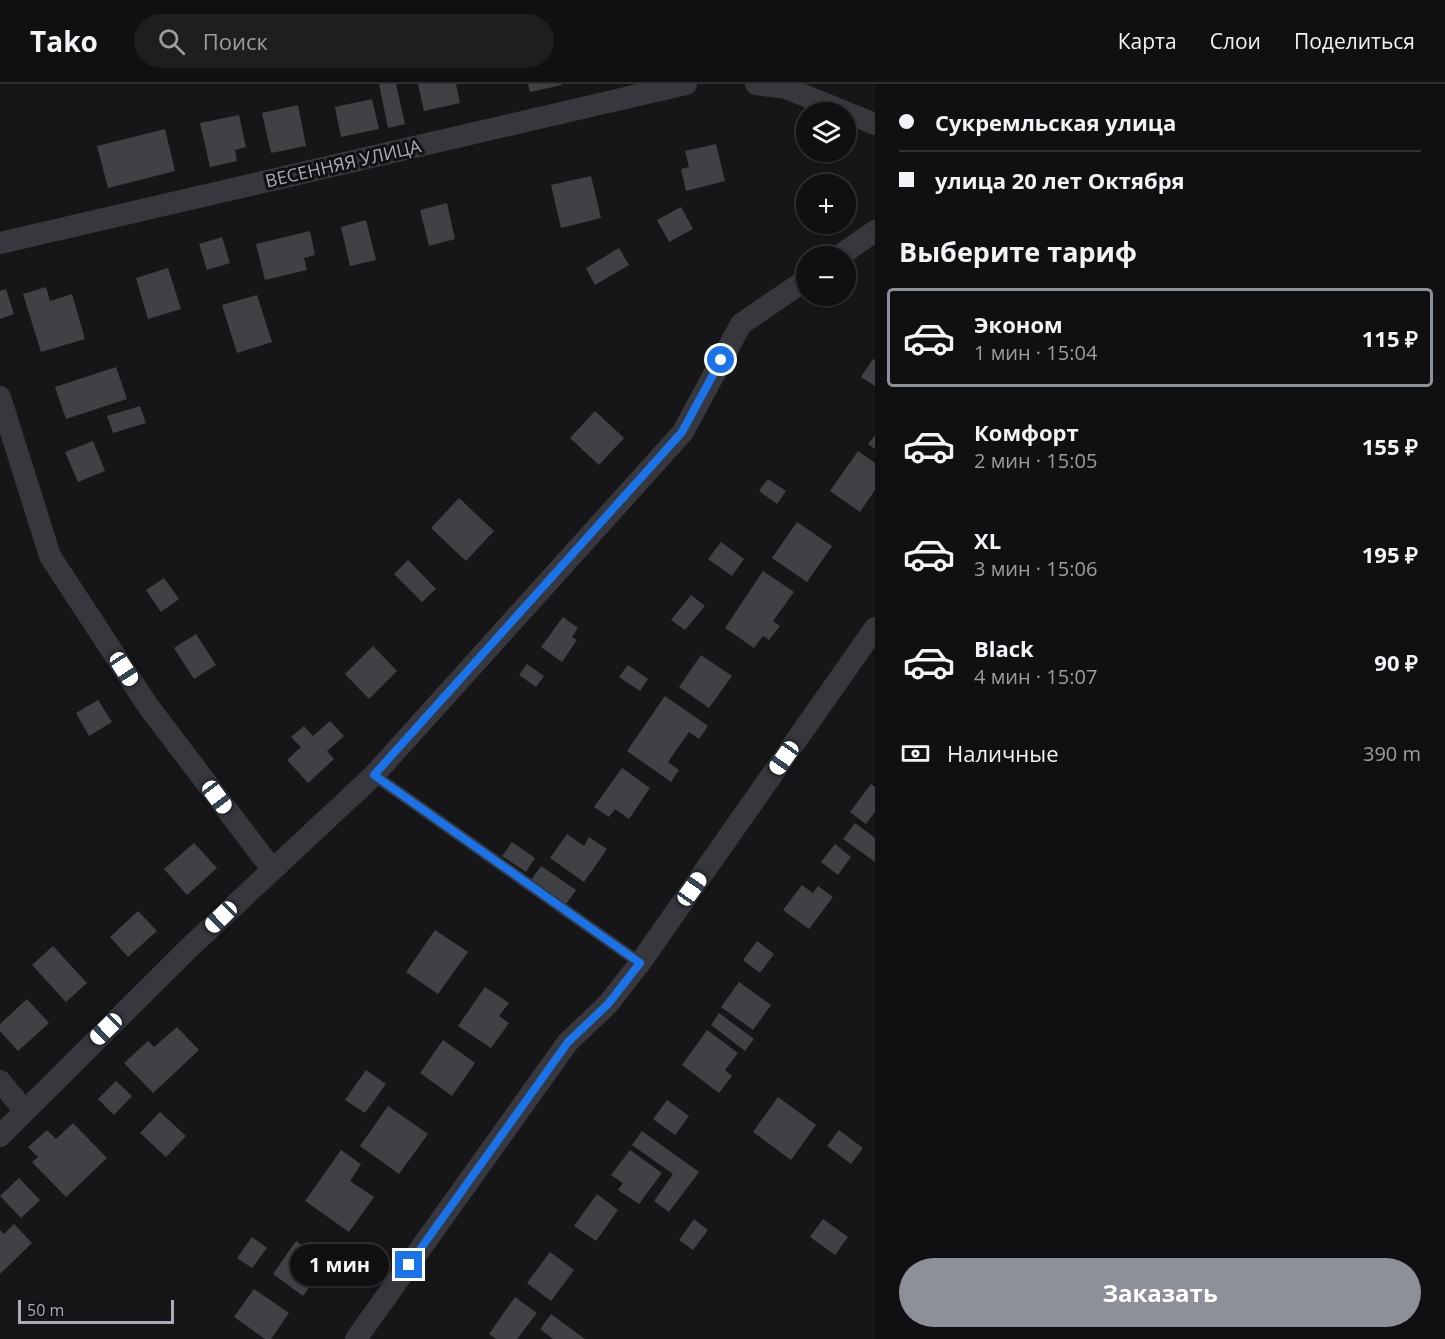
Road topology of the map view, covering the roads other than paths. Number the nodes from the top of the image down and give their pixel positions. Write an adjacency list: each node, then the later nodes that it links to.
1 (687, 84): 6 (street, ВЕСЕННЯЯ УЛИЦА)
2 (756, 84): 3 (street)
3 (786, 86): 4 (street)
4 (875, 124)
5 (875, 231): 7 (street)
6 (0, 243)
7 (854, 246)
8 (796, 286): 11 (street)
9 (0, 397): 12 (street)
10 (875, 628): 13 (street)
11 (374, 775): 12 (street); 13 (lane)
12 (272, 870): 15 (street)
13 (640, 963): 17 (street)
14 (0, 1082): 15 (street)
15 (24, 1110): 16 (street)
16 (0, 1136)
17 (356, 1339)

